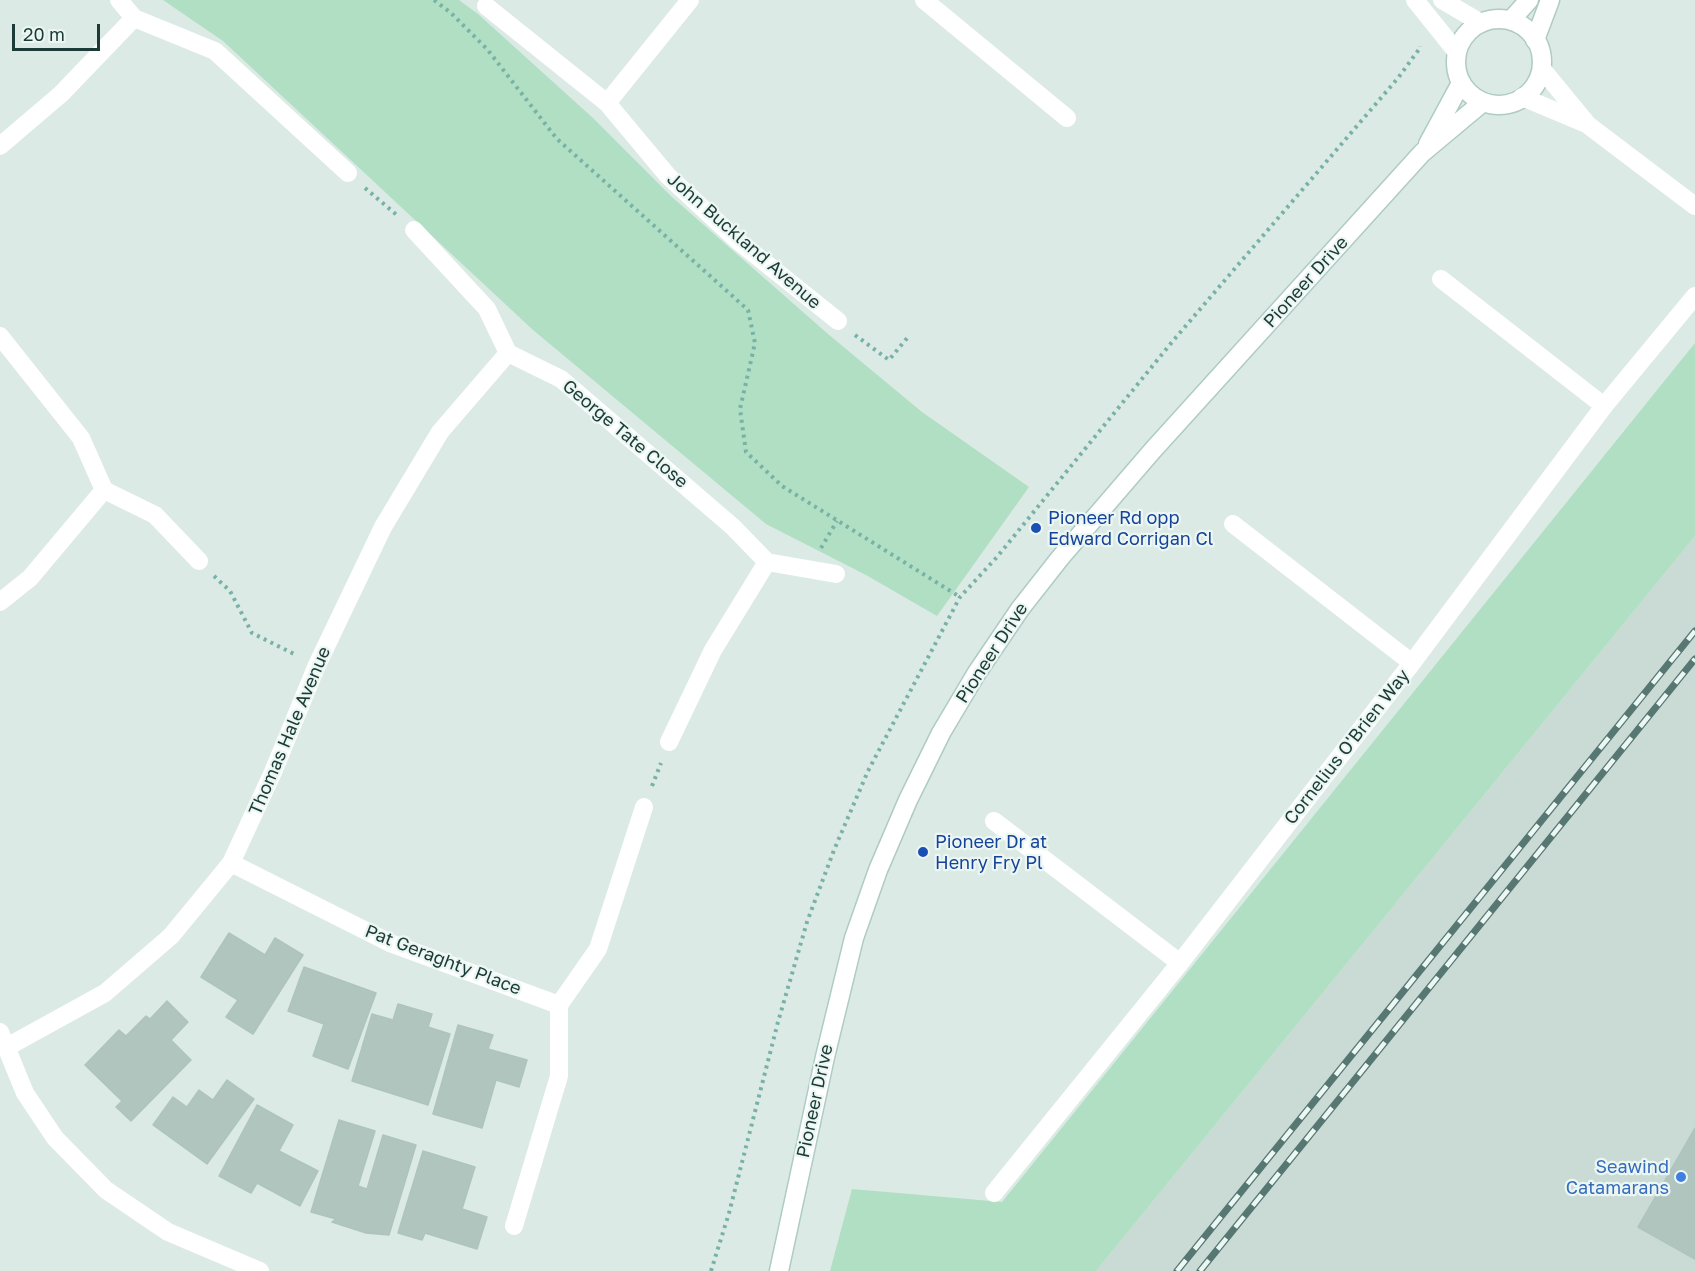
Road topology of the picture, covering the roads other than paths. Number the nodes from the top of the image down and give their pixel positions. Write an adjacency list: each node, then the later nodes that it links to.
1 (119, 0): 9 (street)
2 (690, 0): 18 (street)
3 (924, 0): 19 (street)
4 (1415, 0): 13 (street)
5 (1442, 0): 11 (street)
6 (1528, 0): 10 (street)
7 (1551, 0): 12 (street)
8 (486, 6): 18 (street, John Buckland Avenue)
9 (134, 18): 21 (street); 23 (street)
10 (1511, 20): 11 (street); 12 (street)
11 (1481, 23): 13 (street)
12 (1535, 40): 14 (street)
13 (1456, 51): 15 (street)
14 (1542, 69): 16 (street); 20 (street)
15 (1461, 83): 17 (street); 22 (street, Pioneer Drive)
16 (1522, 98): 17 (street); 20 (street)
17 (1483, 102): 22 (street, Pioneer Drive)
18 (607, 103): 28 (street, John Buckland Avenue)
19 (1067, 118)
20 (1588, 125): 24 (street)
21 (0, 146)
22 (1422, 153): 49 (street, Pioneer Drive)
23 (348, 173)
24 (1695, 206)
25 (414, 231): 30 (street)
26 (1441, 279): 31 (street)
27 (1695, 296): 31 (street, Cornelius O'Brien Way)
28 (838, 321)
29 (0, 336): 32 (street)
30 (508, 354): 35 (street, George Tate Close); 42 (street, Thomas Hale Avenue)
31 (1604, 406): 38 (street, Cornelius O'Brien Way)
32 (104, 490): 34 (street); 37 (street)
33 (1233, 524): 38 (street)
34 (199, 561)
35 (767, 562): 36 (street); 39 (street)
36 (836, 574)
37 (0, 602)
38 (1412, 663): 43 (street, Cornelius O'Brien Way)
39 (669, 742)
40 (644, 807): 44 (street)
41 (994, 821): 43 (street)
42 (231, 863): 44 (street, Pat Geraghty Place); 45 (street, Thomas Hale Avenue)
43 (1180, 963): 46 (street, Cornelius O'Brien Way)
44 (559, 1005): 47 (street)
45 (3, 1039): 48 (street)
46 (994, 1193)
47 (514, 1226)
48 (259, 1271)
49 (779, 1271)

